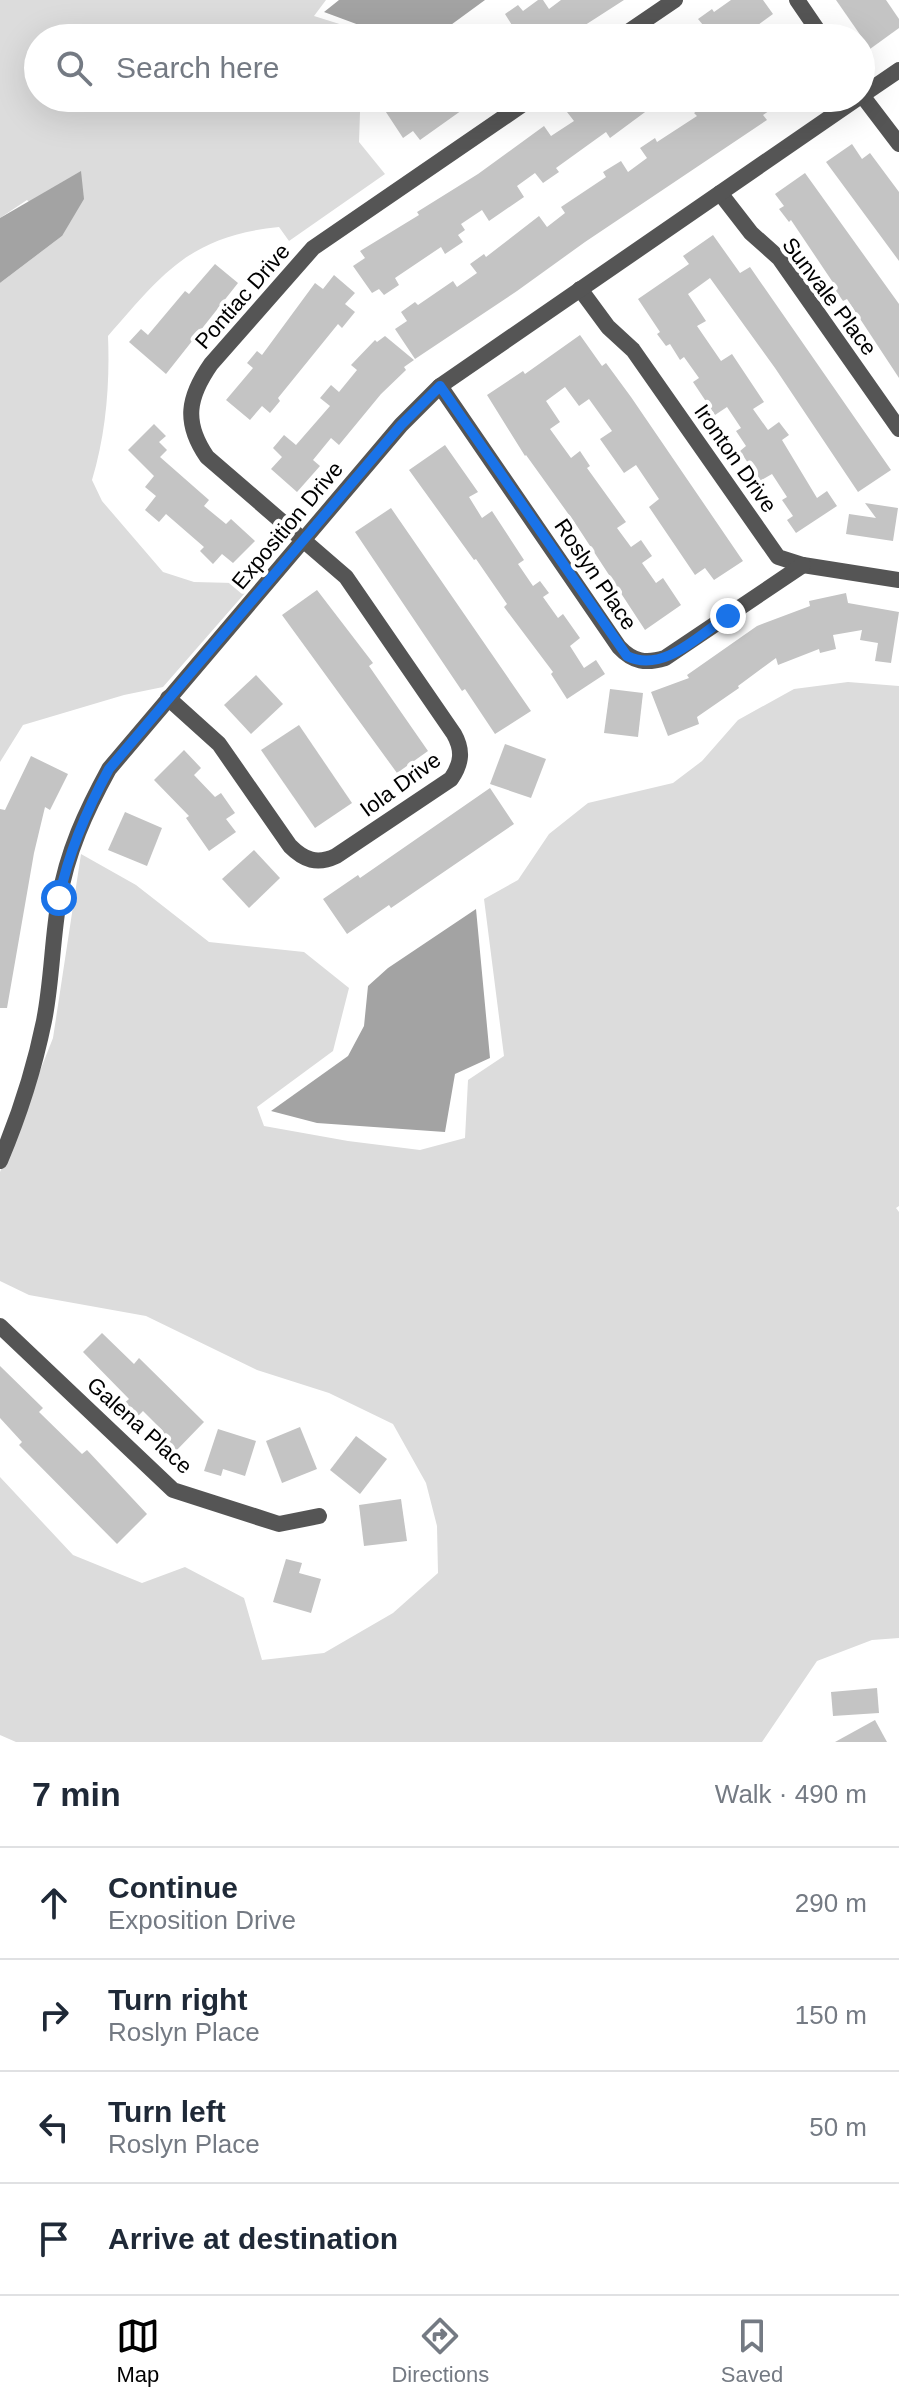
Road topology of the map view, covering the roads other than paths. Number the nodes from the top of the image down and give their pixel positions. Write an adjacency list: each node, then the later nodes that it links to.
1 (675, 0): 3 (street)
2 (797, 0): 4 (street)
3 (640, 24)
4 (813, 24)
5 (899, 70): 6 (street, Exposition Drive)
6 (875, 86)
7 (512, 112): 15 (street, Pontiac Drive)
8 (837, 112): 11 (street, Exposition Drive)
9 (873, 112): 10 (street)
10 (899, 144)
11 (720, 193): 12 (street, Exposition Drive); 14 (street, Sunvale Place)
12 (580, 289): 13 (street, Exposition Drive); 16 (street, Ironton Drive)
13 (440, 386): 15 (street, Exposition Drive); 16 (street, Roslyn Place)
14 (899, 429)
15 (303, 540): 18 (street, Exposition Drive); 18 (street, Iola Drive)
16 (803, 565): 17 (street, Ironton Drive)
17 (899, 580)
18 (168, 698): 19 (street, Exposition Drive)
19 (0, 1161)
20 (0, 1326): 21 (street, Galena Place)
21 (319, 1516)

